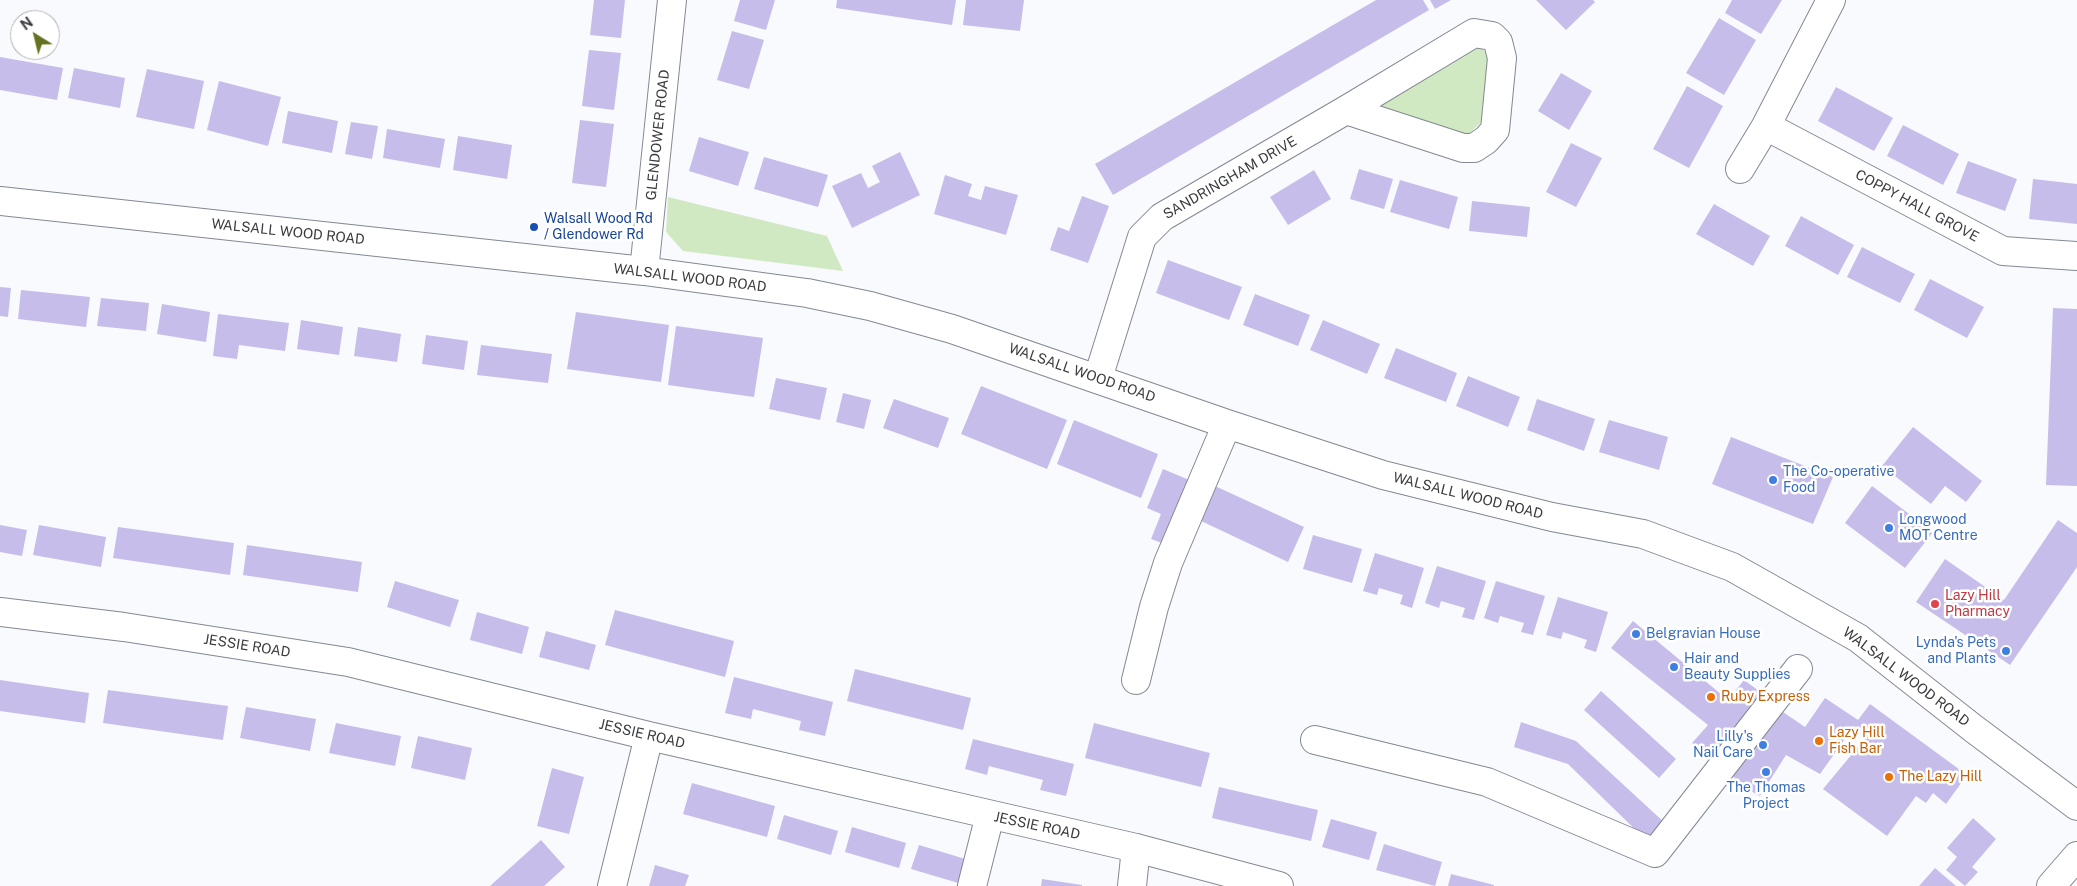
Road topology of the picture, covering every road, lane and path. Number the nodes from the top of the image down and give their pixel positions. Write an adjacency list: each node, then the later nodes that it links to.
1 (672, 0): 8 (street, GLENDOWER ROAD)
2 (1831, 0): 4 (street)
3 (1346, 110): 3 (street, SANDRINGHAM DRIVE); 9 (street, SANDRINGHAM DRIVE)
4 (1766, 126): 5 (street); 7 (street, COPPY HALL GROVE)
5 (1740, 169)
6 (0, 201): 8 (street, WALSALL WOOD ROAD)
7 (2077, 256)
8 (644, 271): 9 (street, WALSALL WOOD ROAD)
9 (1098, 378): 10 (street, WALSALL WOOD ROAD)
10 (1227, 424): 13 (street); 16 (street, WALSALL WOOD ROAD)
11 (0, 612): 14 (street, JESSIE ROAD)
12 (1798, 669): 15 (street)
13 (1136, 680)
14 (650, 736): 17 (street, JESSIE ROAD); 20 (street)
15 (1315, 740)
16 (2077, 806)
17 (990, 815): 18 (street, JESSIE ROAD); 21 (street)
18 (1136, 848): 22 (street); 23 (street, JESSIE ROAD)
19 (2077, 856): 24 (street)
20 (612, 886)
21 (972, 886)
22 (1132, 886)
23 (1279, 886)
24 (2051, 886)

